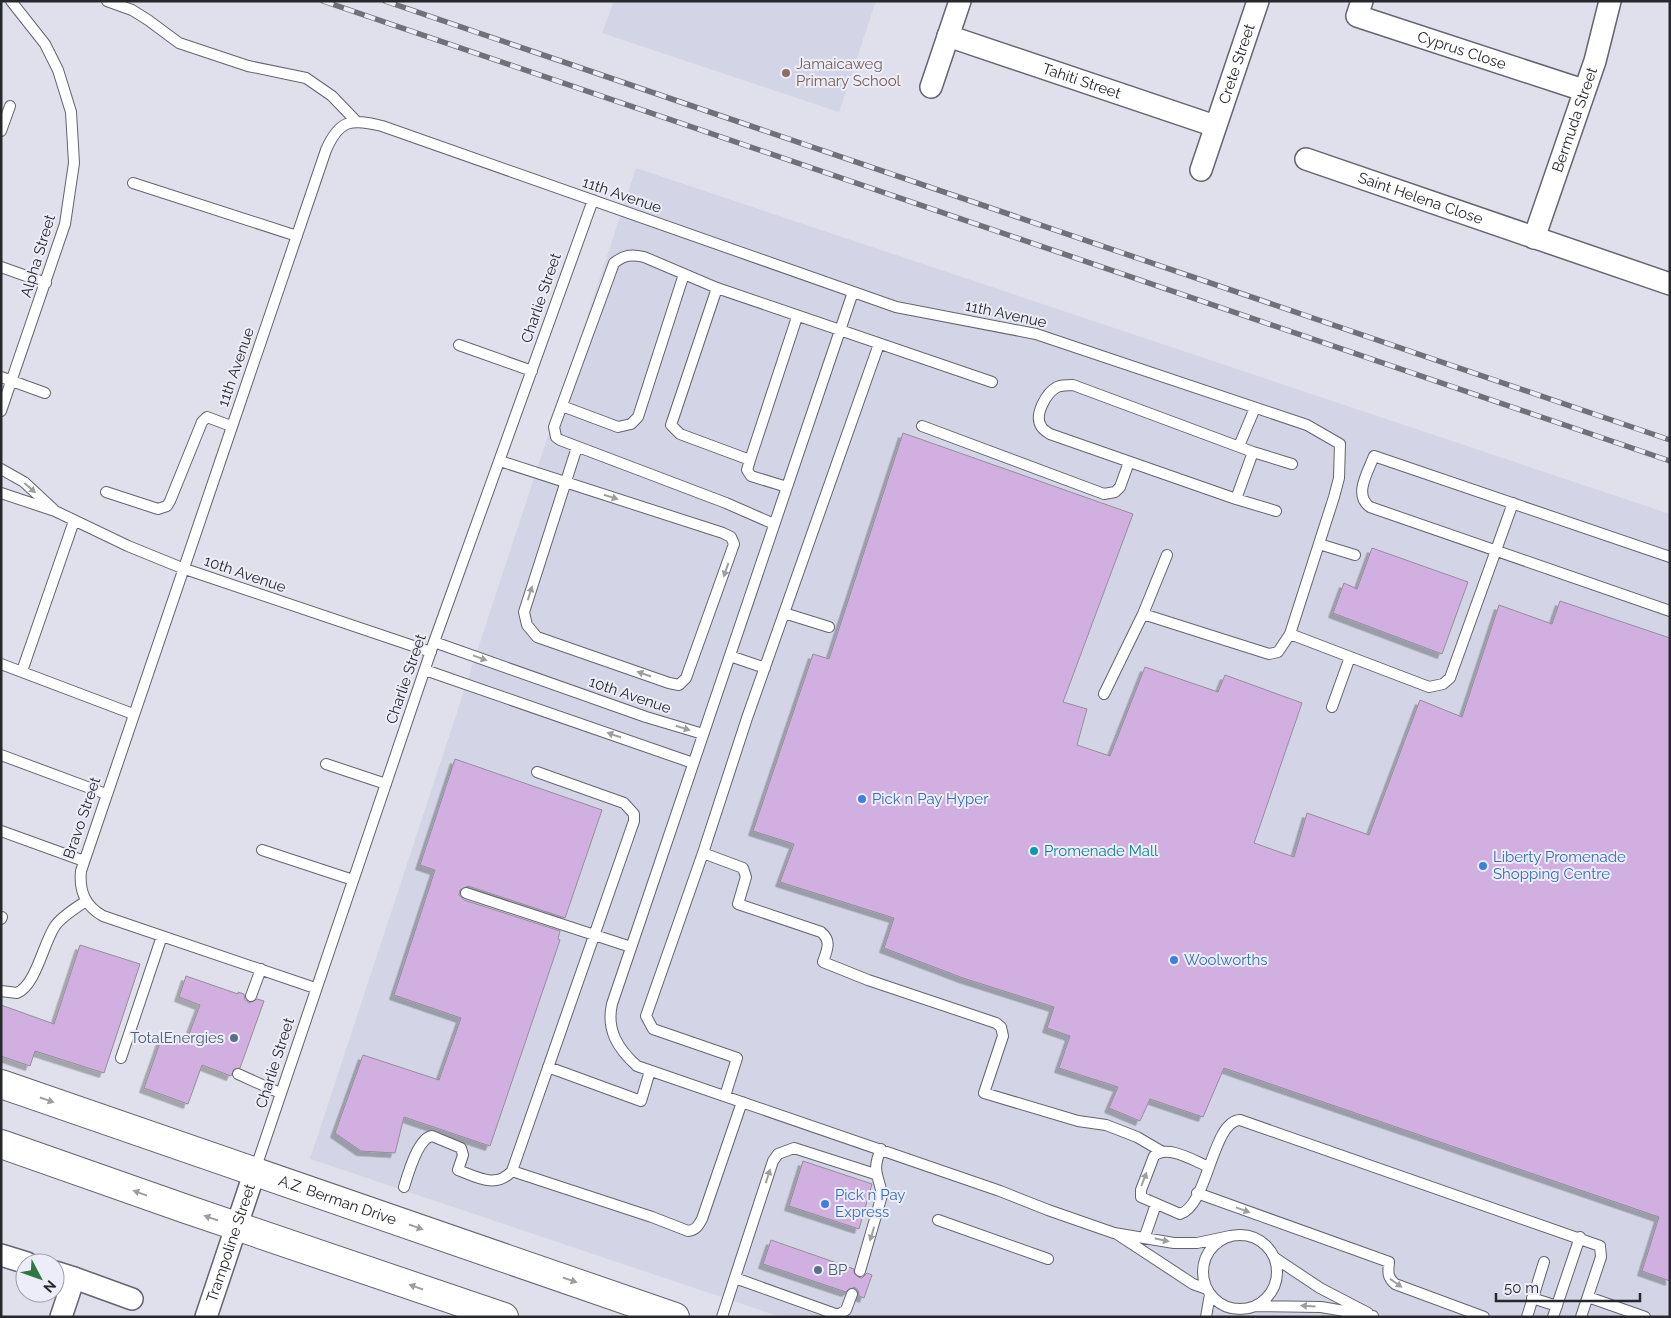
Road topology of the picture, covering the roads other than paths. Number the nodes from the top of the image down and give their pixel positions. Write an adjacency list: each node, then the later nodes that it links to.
1 (11, 1): 22 (lane, Alpha Street)
2 (107, 1): 11 (lane)
3 (960, 1): 7 (street)
4 (1258, 1): 12 (street, Crete Street)
5 (1362, 1): 9 (street, Cyprus Close)
6 (1610, 1): 9 (street, Bermuda Street)
7 (948, 36): 8 (street); 12 (street, Tahiti Street)
8 (931, 87)
9 (1583, 90): 19 (street, Bermuda Street)
10 (10, 106): 13 (lane)
11 (356, 121): 17 (lane, 11th Avenue); 18 (lane, 11th Avenue)
12 (1215, 126): 15 (street, Crete Street)
13 (1, 131)
14 (1306, 159): 19 (street, Saint Helena Close)
15 (1201, 170)
16 (133, 182): 18 (lane)
17 (592, 200): 25 (lane, 11th Avenue); 30 (lane, Charlie Street)
18 (297, 236): 38 (lane, 11th Avenue)
19 (1534, 238): 23 (street, Saint Helena Close)
20 (1, 267): 22 (lane)
21 (684, 274): 24 (lane); 35 (lane); 35 (lane)
22 (46, 283): 32 (lane, Alpha Street)
23 (1670, 284)
24 (717, 288): 26 (lane); 43 (lane)
25 (853, 292): 27 (lane); 36 (lane, 11th Avenue)
26 (797, 316): 27 (lane); 43 (lane)
27 (839, 330): 28 (lane); 49 (lane)
28 (879, 344): 33 (lane); 65 (lane)
29 (459, 345): 30 (lane)
30 (532, 371): 44 (lane, Charlie Street)
31 (1, 377): 32 (lane)
32 (12, 381): 34 (lane); 37 (lane, Alpha Street)
33 (992, 382)
34 (44, 393)
35 (562, 406): 41 (lane)
36 (1254, 408): 40 (lane); 58 (lane, 11th Avenue)
37 (1, 411)
38 (231, 426): 50 (lane); 63 (lane, 11th Avenue)
39 (922, 426): 45 (lane)
40 (1239, 446): 42 (lane); 45 (lane)
41 (577, 447): 48 (lane); 57 (lane)
42 (1253, 452): 46 (lane); 52 (lane)
43 (750, 460): 49 (lane)
44 (500, 461): 48 (lane); 69 (lane, Charlie Street)
45 (1128, 462): 52 (lane)
46 (1292, 464)
47 (1, 469): 54 (lane, 10th Avenue, one-way to 54)
48 (564, 482): 48 (lane, one-way to 48)
49 (788, 487): 57 (lane)
50 (106, 492)
51 (1, 493): 54 (lane, 10th Avenue)
52 (1236, 499): 55 (lane)
53 (1513, 503): 59 (lane); 59 (lane); 62 (lane)
54 (55, 511): 56 (lane, 10th Avenue)
55 (1276, 511)
56 (74, 521): 63 (lane, 10th Avenue); 76 (lane)
57 (774, 524): 71 (lane)
58 (1319, 544): 61 (lane); 68 (lane)
59 (1497, 552): 64 (lane); 72 (lane)
60 (1167, 555): 66 (lane)
61 (1355, 555)
62 (1670, 557)
63 (182, 568): 70 (lane, 10th Avenue); 79 (lane, Bravo Street)
64 (1670, 611)
65 (784, 613): 67 (lane); 74 (lane)
66 (1143, 614): 68 (lane); 77 (lane)
67 (829, 627)
68 (1290, 634): 72 (lane)
69 (434, 642): 70 (lane, Charlie Street); 80 (lane, 10th Avenue, one-way to 80)
70 (431, 652): 75 (lane, Charlie Street)
71 (730, 656): 74 (lane); 80 (lane)
72 (1350, 657): 78 (lane)
73 (1, 664): 76 (lane)
74 (765, 668): 89 (lane)
75 (425, 670): 82 (lane, one-way to 75); 85 (lane, Charlie Street)
76 (22, 672): 79 (lane)
77 (1104, 694)
78 (1332, 707)
79 (133, 714): 86 (lane, Bravo Street)
80 (703, 734): 82 (lane)
81 (1, 755): 86 (lane)
82 (693, 763): 96 (lane)
83 (326, 764): 85 (lane)
84 (537, 772): 95 (lane)
85 (386, 784): 91 (lane, Charlie Street)
86 (106, 794): 90 (lane, Bravo Street)
87 (1, 831): 90 (lane)
88 (262, 850): 91 (lane)
89 (703, 853): 107 (lane); 111 (lane)
90 (84, 861): 93 (lane, Bravo Street)
91 (353, 880): 98 (lane, Charlie Street)
92 (466, 893): 95 (lane)
93 (86, 901): 94 (lane); 99 (lane)
94 (162, 936): 97 (lane); 101 (lane)
95 (594, 937): 96 (lane); 102 (lane)
96 (631, 947): 103 (lane)
97 (261, 969): 98 (lane); 100 (lane)
98 (315, 988): 106 (lane, Charlie Street)
99 (1, 991)
100 (251, 996)
101 (122, 1058)
102 (548, 1067): 103 (lane); 114 (lane)
103 (650, 1070): 107 (lane)
104 (238, 1074): 106 (lane)
105 (1, 1084): 113 (main road, A.Z. Berman Drive, one-way to 113)
106 (280, 1093): 113 (lane, Charlie Street)
107 (725, 1096): 108 (lane)
108 (742, 1102): 110 (lane); 114 (lane)
109 (1, 1144): 120 (main road, one-way to 109)
110 (881, 1149): 115 (lane); 121 (lane)
111 (1161, 1151): 112 (lane); 118 (lane, one-way to 111)
112 (1209, 1167): 117 (lane); 124 (lane)
113 (255, 1171): 120 (street, Trampoline Street); 146 (main road, A.Z. Berman Drive, one-way to 146)
114 (512, 1171): 116 (lane)
115 (875, 1174): 130 (lane, one-way to 130); 132 (lane, one-way to 115)
116 (404, 1187)
117 (1197, 1194): 118 (lane); 141 (lane, one-way to 141)
118 (1156, 1204): 122 (lane)
119 (938, 1220): 128 (lane)
120 (236, 1227): 144 (street, Trampoline Street); 145 (main road, one-way to 120)
121 (1114, 1232): 122 (lane); 133 (lane)
122 (1145, 1236): 123 (lane, one-way to 123)
123 (1230, 1236): 126 (lane); 133 (lane)
124 (1580, 1237): 135 (lane); 139 (lane)
125 (1, 1254): 127 (street)
126 (1275, 1258): 140 (lane); 142 (lane)
127 (15, 1259)
128 (1048, 1259)
129 (1544, 1262): 136 (lane)
130 (860, 1271)
131 (65, 1275): 137 (street)
132 (735, 1278): 134 (lane); 147 (lane)
133 (1208, 1292): 140 (lane); 148 (lane)
134 (852, 1294)
135 (1588, 1296): 152 (lane); 153 (lane)
136 (1532, 1298): 139 (lane); 150 (lane)
137 (132, 1299)
138 (61, 1303): 143 (street)
139 (1557, 1306): 151 (lane)
140 (1253, 1307): 142 (lane, one-way to 140); 149 (lane)
141 (1480, 1315)
142 (1374, 1316)
143 (60, 1317)
144 (206, 1317)
145 (504, 1317)
146 (675, 1317)
147 (722, 1317)
148 (1206, 1317)
149 (1244, 1317)
150 (1527, 1317)
151 (1553, 1317)
152 (1581, 1317)
153 (1644, 1317)

